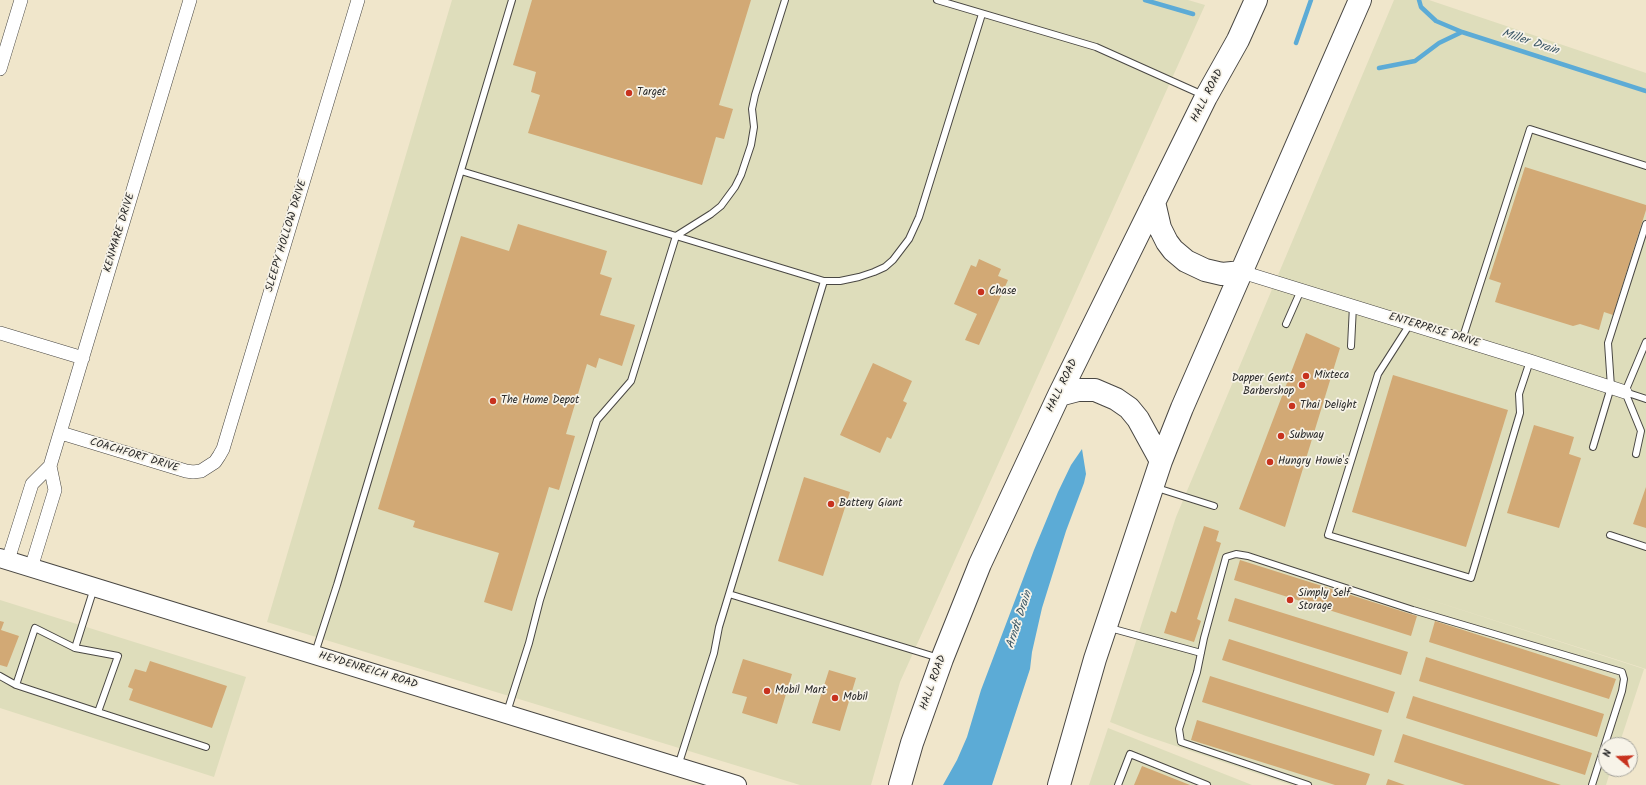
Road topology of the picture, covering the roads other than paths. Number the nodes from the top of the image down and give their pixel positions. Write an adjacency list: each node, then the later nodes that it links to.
1 (21, 0): 10 (street)
2 (190, 0): 27 (street, KENMARE DRIVE)
3 (358, 0): 38 (street, SLEEPY HOLLOW DRIVE)
4 (512, 0): 13 (lane)
5 (785, 0): 16 (lane)
6 (937, 0): 9 (lane)
7 (1256, 0): 11 (highway, HALL ROAD)
8 (1360, 0): 17 (highway)
9 (982, 14): 11 (lane); 18 (lane)
10 (0, 69)
11 (1206, 97): 14 (highway, HALL ROAD)
12 (1646, 166): 24 (lane)
13 (461, 171): 16 (lane); 50 (lane)
14 (1154, 202): 17 (highway); 31 (highway, HALL ROAD)
15 (1646, 224): 29 (lane)
16 (676, 236): 18 (lane); 55 (lane)
17 (1242, 272): 19 (street, ENTERPRISE DRIVE); 36 (highway)
18 (824, 281): 46 (lane)
19 (1301, 290): 20 (street, ENTERPRISE DRIVE); 21 (lane)
20 (1354, 306): 22 (street, ENTERPRISE DRIVE); 26 (lane)
21 (1286, 324)
22 (1410, 324): 24 (street, ENTERPRISE DRIVE); 28 (lane)
23 (0, 333): 27 (street)
24 (1462, 340): 28 (street, ENTERPRISE DRIVE)
25 (1646, 342): 30 (lane)
26 (1351, 346)
27 (83, 358): 33 (street, KENMARE DRIVE)
28 (1530, 361): 29 (street, ENTERPRISE DRIVE)
29 (1610, 387): 30 (street, ENTERPRISE DRIVE); 34 (lane)
30 (1625, 392): 32 (lane); 35 (lane)
31 (1059, 395): 36 (highway); 51 (highway, HALL ROAD)
32 (1646, 399)
33 (61, 433): 37 (street, KENMARE DRIVE); 38 (street, COACHFORT DRIVE)
34 (1594, 447)
35 (1636, 454)
36 (1161, 461): 39 (highway)
37 (50, 466): 43 (street, KENMARE DRIVE); 44 (street)
38 (208, 467)
39 (1152, 486): 40 (lane); 47 (highway)
40 (1214, 506)
41 (1610, 535): 42 (lane)
42 (1646, 547)
43 (4, 559): 44 (street, HEYDENREICH ROAD)
44 (31, 568): 45 (street, HEYDENREICH ROAD)
45 (94, 587): 48 (lane); 50 (street, HEYDENREICH ROAD)
46 (729, 594): 51 (lane); 57 (lane)
47 (1106, 627): 49 (lane); 60 (highway)
48 (75, 648): 53 (lane); 54 (lane)
49 (1201, 653): 63 (lane); 64 (lane)
50 (314, 654): 55 (street, HEYDENREICH ROAD)
51 (942, 659): 59 (highway, HALL ROAD)
52 (0, 676): 53 (lane)
53 (16, 685): 54 (lane)
54 (98, 712): 56 (lane)
55 (506, 714): 57 (street, HEYDENREICH ROAD)
56 (206, 746)
57 (678, 768): 58 (street, HEYDENREICH ROAD)
58 (737, 785)
59 (900, 785)
60 (1059, 785)
61 (1118, 785): 62 (lane)
62 (1207, 785)
63 (1308, 785)
64 (1592, 785)

